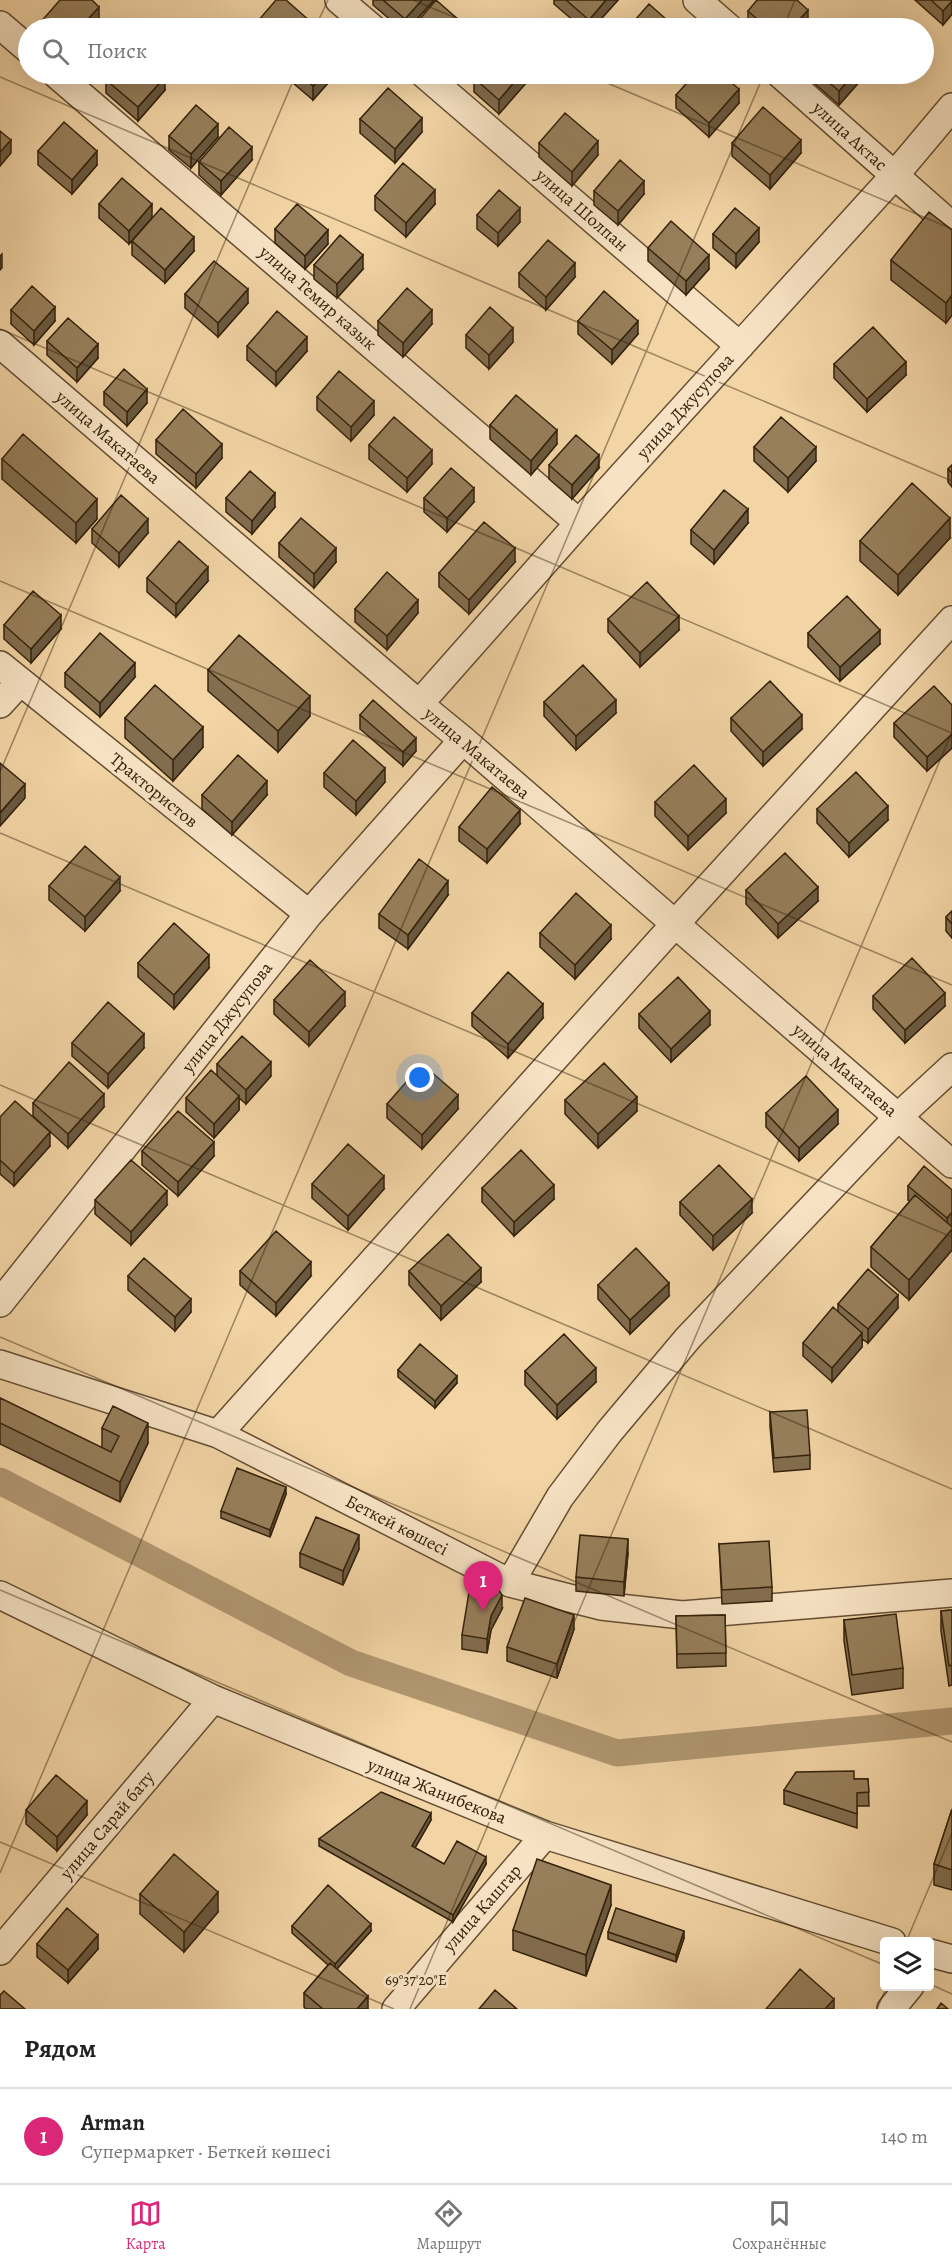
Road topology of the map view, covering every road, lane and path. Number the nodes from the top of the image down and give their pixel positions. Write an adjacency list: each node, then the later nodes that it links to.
1 (339, 0): 3 (street)
2 (697, 0): 4 (street)
3 (360, 18)
4 (718, 18)
5 (0, 25): 6 (street)
6 (18, 41)
7 (68, 84): 15 (street, улица Темир казык)
8 (436, 84): 14 (street, улица Шолпан)
9 (791, 84): 11 (street, улица Актас)
10 (952, 108): 11 (street, улица Джусупова)
11 (894, 176): 12 (street, улица Актас); 14 (street, улица Джусупова)
12 (952, 226)
13 (0, 344): 19 (street, улица Макатаева)
14 (740, 346): 15 (street, улица Джусупова)
15 (579, 523): 19 (street, улица Джусупова)
16 (952, 620): 22 (street)
17 (10, 674): 18 (street); 21 (street, Трактористов)
18 (0, 704)
19 (419, 704): 20 (street, улица Макатаева)
20 (464, 740): 21 (street, улица Джусупова); 22 (street, улица Макатаева)
21 (309, 914): 26 (street, улица Джусупова)
22 (675, 924): 24 (street, улица Макатаева); 28 (street)
23 (952, 1066): 24 (street)
24 (899, 1116): 25 (street, улица Макатаева); 29 (street)
25 (952, 1164)
26 (0, 1304)
27 (0, 1364): 28 (street, Беткей көшесі)
28 (218, 1434): 29 (street, Беткей көшесі)
29 (510, 1583): 30 (street, Беткей көшесі)
30 (952, 1593)
31 (0, 1595): 32 (street, улица Жанибекова)
32 (213, 1699): 33 (street, улица Жанибекова); 35 (street, улица Сарай бату)
33 (545, 1835): 34 (street, улица Жанибекова); 37 (street, улица Кашгар)
34 (880, 1937)
35 (0, 1951)
36 (906, 1991): 38 (street)
37 (396, 2009)
38 (891, 2009)

